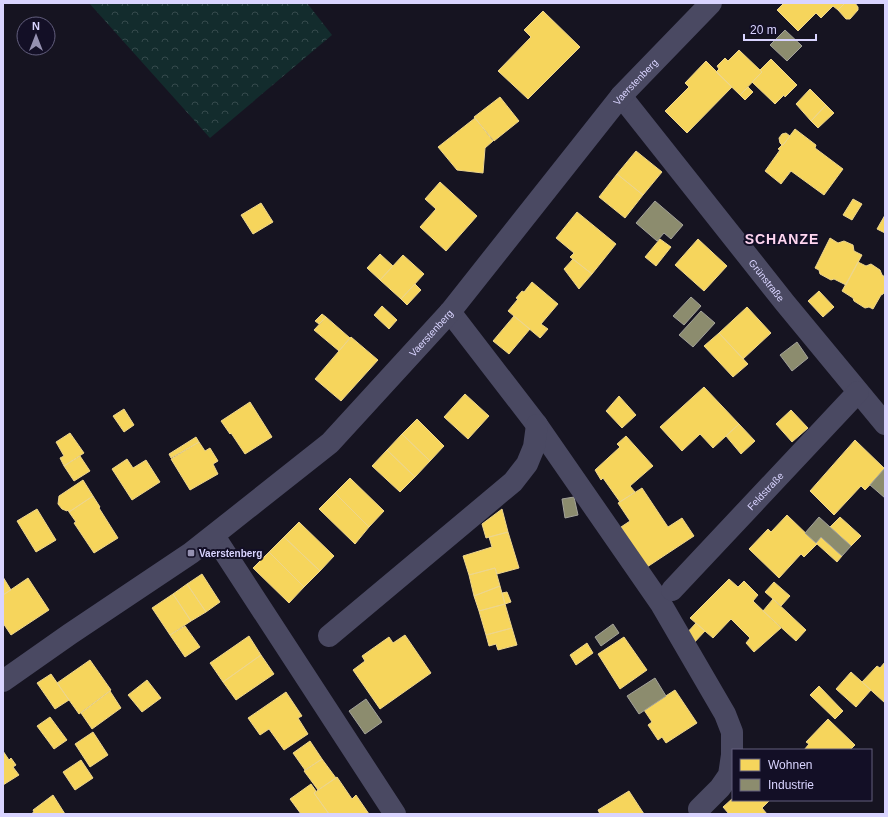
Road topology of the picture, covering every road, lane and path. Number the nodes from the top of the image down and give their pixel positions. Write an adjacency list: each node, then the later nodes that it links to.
1 (711, 3): 2 (street, Vaerstenberg)
2 (621, 96): 3 (street, Vaerstenberg); 4 (street, Grünstraße)
3 (450, 312): 6 (street); 7 (street, Vaerstenberg)
4 (858, 392): 5 (street, Grünstraße); 8 (street, Feldstraße)
5 (885, 424)
6 (537, 425): 9 (street); 11 (street)
7 (214, 536): 10 (street, Vaerstenberg); 12 (street)
8 (672, 590)
9 (329, 636)
10 (3, 681)
11 (699, 809)
12 (396, 814)

